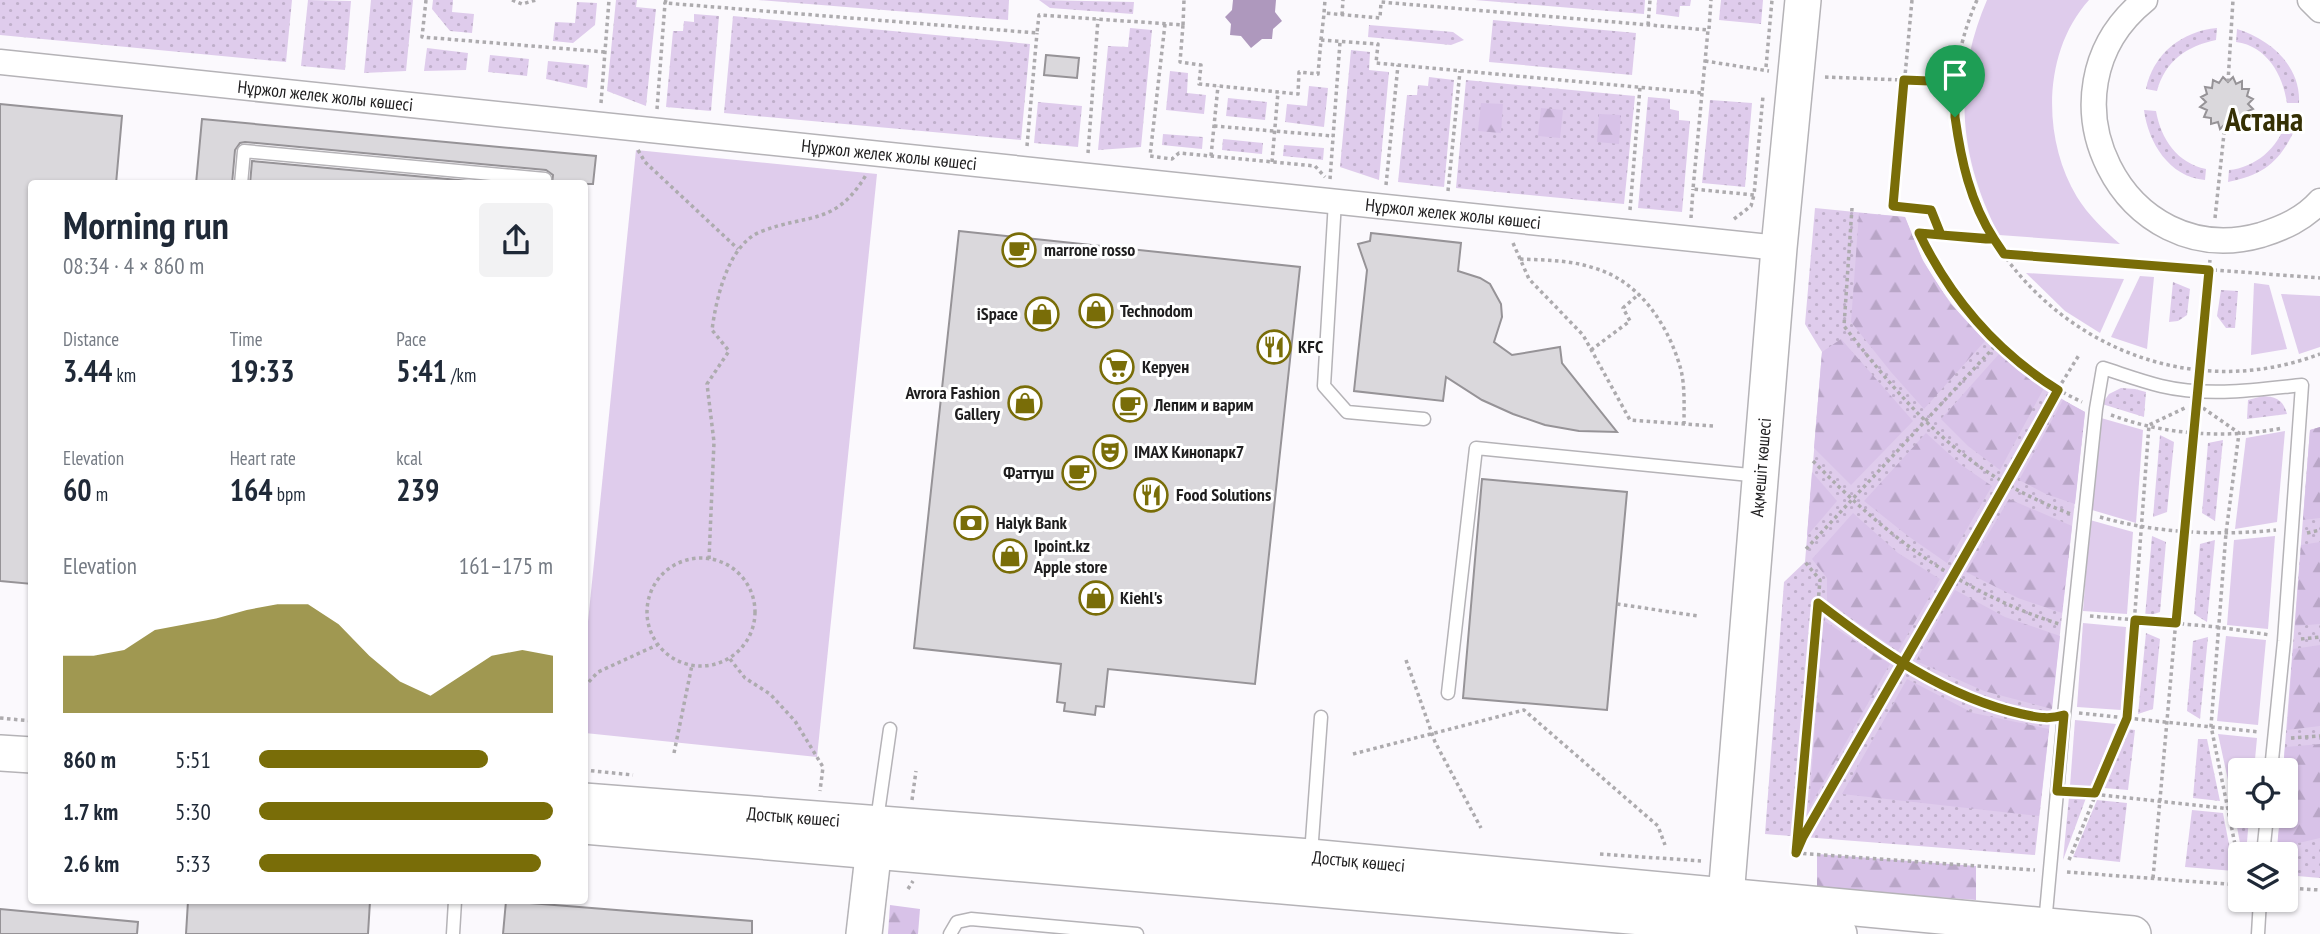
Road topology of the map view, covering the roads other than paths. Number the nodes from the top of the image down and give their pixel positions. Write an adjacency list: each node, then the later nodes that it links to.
1 (1803, 0): 10 (street, Ақмешіт көшесі)
2 (2145, 0): 9 (street)
3 (2310, 0): 4 (street)
4 (2320, 10)
5 (0, 62): 8 (street, Нұржол желек жолы көшесі)
6 (545, 179): 7 (lane)
7 (241, 180)
8 (1335, 201): 10 (street, Нұржол желек жолы көшесі); 11 (lane)
9 (2320, 201)
10 (1779, 248): 12 (street, Ақмешіт көшесі)
11 (1424, 419)
12 (1760, 476): 13 (lane); 27 (street, Ақмешіт көшесі)
13 (1448, 693)
14 (1321, 717): 24 (lane)
15 (890, 729): 23 (lane)
16 (0, 752): 17 (street)
17 (28, 755)
18 (2272, 758): 28 (lane)
19 (0, 775): 20 (street)
20 (28, 778)
21 (588, 801): 23 (street, Достық көшесі)
22 (588, 826): 23 (street, Достық көшесі)
23 (875, 837): 24 (street, Достық көшесі); 27 (street, Достық көшесі); 30 (street)
24 (1310, 857): 27 (street, Достық көшесі)
25 (455, 904): 29 (lane)
26 (2259, 912): 35 (lane)
27 (1724, 918): 28 (street, Достық көшесі); 33 (street, Достық көшесі)
28 (2045, 927): 34 (street, Достық көшесі)
29 (453, 934)
30 (864, 934)
31 (950, 934): 32 (lane)
32 (1137, 934)
33 (1839, 934)
34 (2133, 934)
35 (2258, 934)

